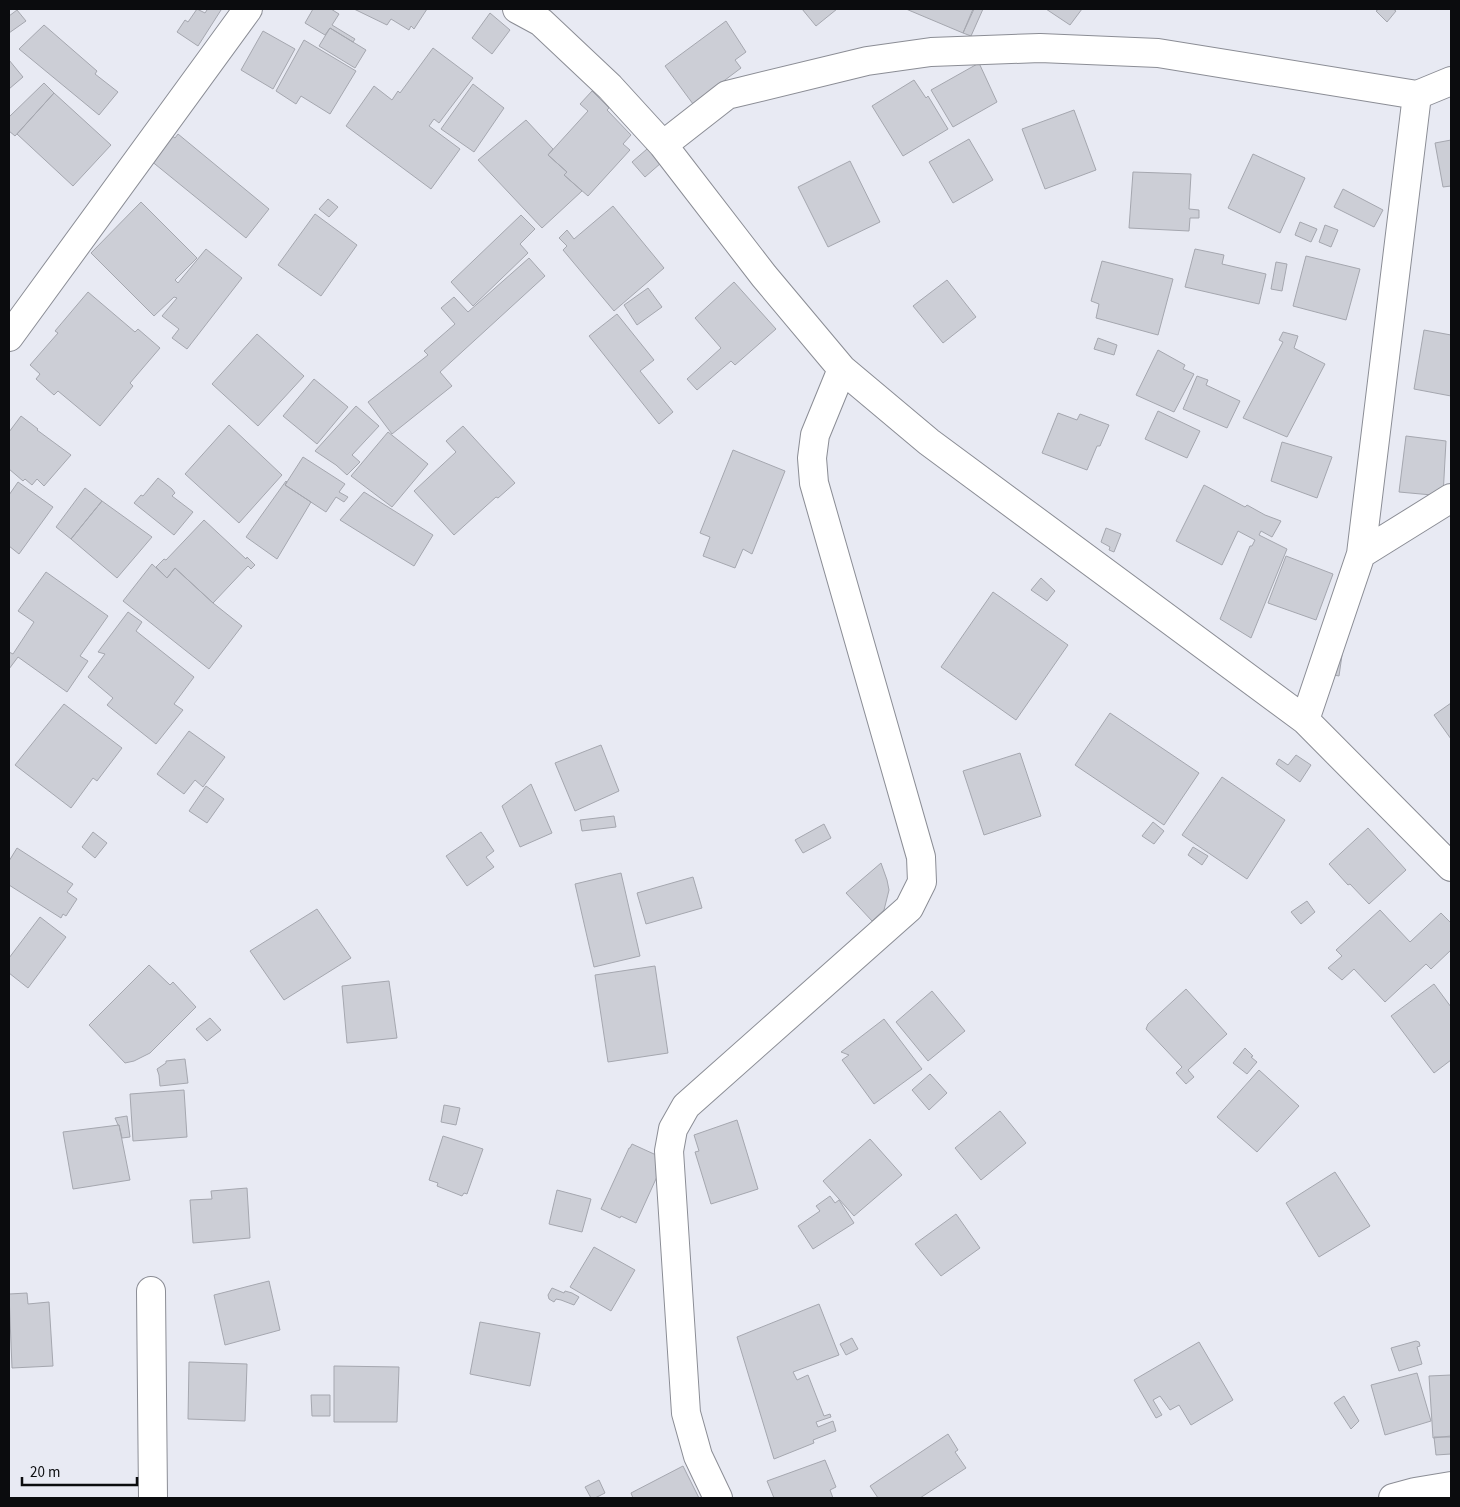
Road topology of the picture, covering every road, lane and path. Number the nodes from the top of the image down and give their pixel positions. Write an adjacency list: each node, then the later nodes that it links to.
1 (248, 9): 6 (street)
2 (517, 9): 5 (street)
3 (1451, 81): 4 (street)
4 (1416, 95): 5 (street); 9 (street)
5 (663, 145): 7 (street)
6 (9, 337)
7 (842, 369): 10 (street); 15 (street)
8 (1451, 498): 9 (street)
9 (1360, 554): 10 (street)
10 (1305, 720): 11 (street)
11 (1451, 867)
12 (151, 1291): 14 (street)
13 (1451, 1486): 16 (street)
14 (153, 1498)
15 (718, 1498)
16 (1393, 1498)

